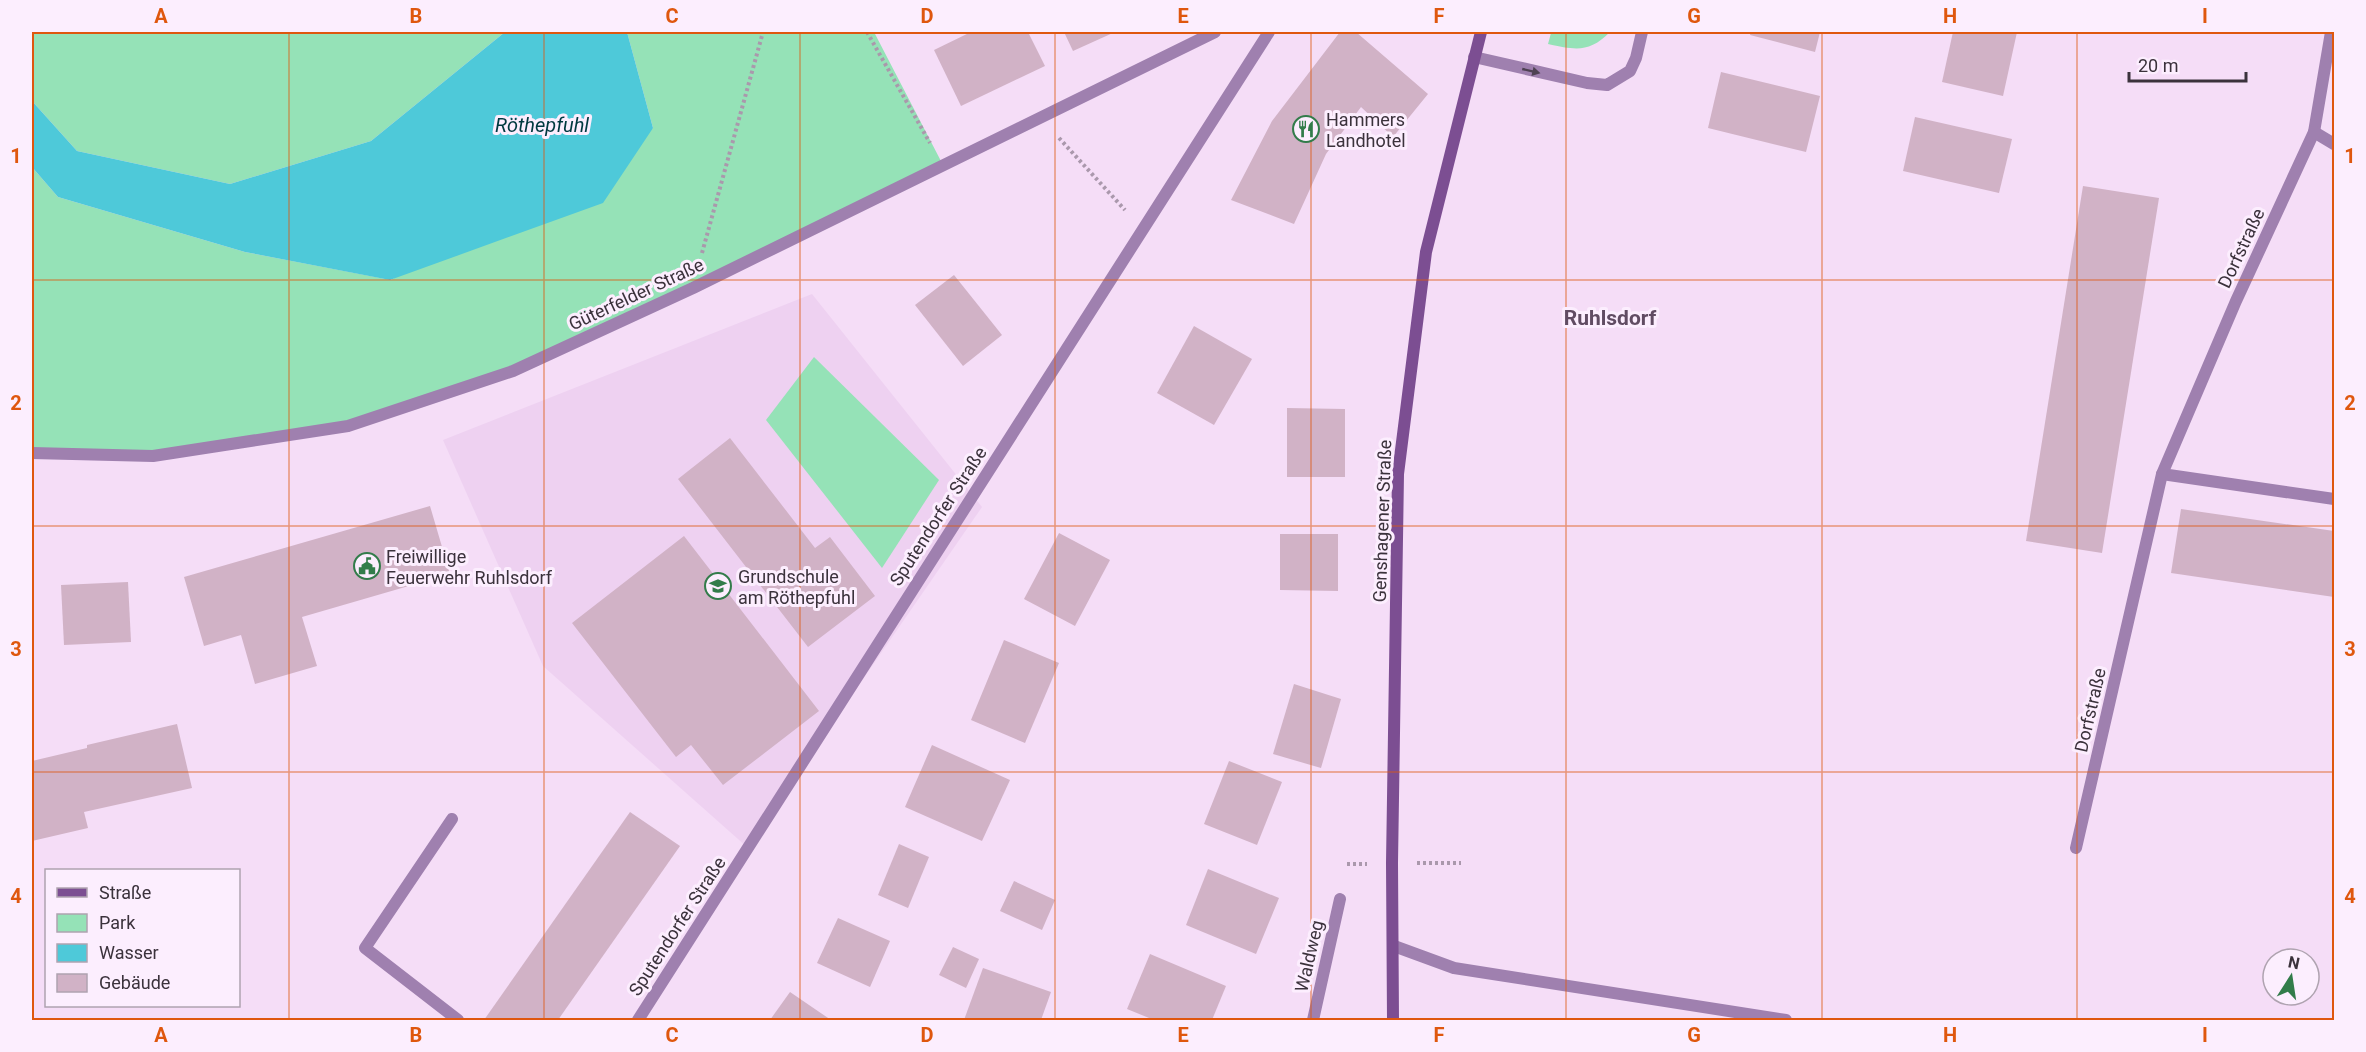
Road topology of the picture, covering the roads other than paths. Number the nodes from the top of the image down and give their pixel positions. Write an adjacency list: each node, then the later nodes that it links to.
1 (1215, 32): 9 (street, Güterfelder Straße)
2 (1269, 32): 17 (street, Sputendorfer Straße)
3 (1481, 32): 6 (main road, Genshagener Straße)
4 (1642, 32): 6 (street, one-way to 4)
5 (2331, 32): 7 (street, Dorfstraße)
6 (1474, 57): 15 (main road, Genshagener Straße)
7 (2314, 132): 8 (street); 10 (street, Dorfstraße)
8 (2334, 144)
9 (32, 453)
10 (2162, 474): 11 (street); 13 (street, Dorfstraße)
11 (2334, 499)
12 (452, 819): 16 (street)
13 (2076, 848)
14 (1341, 899): 18 (street, Waldweg)
15 (1394, 946): 19 (main road, Genshagener Straße); 20 (street)
16 (458, 1020)
17 (638, 1020)
18 (1313, 1020)
19 (1393, 1020)
20 (1786, 1020)

